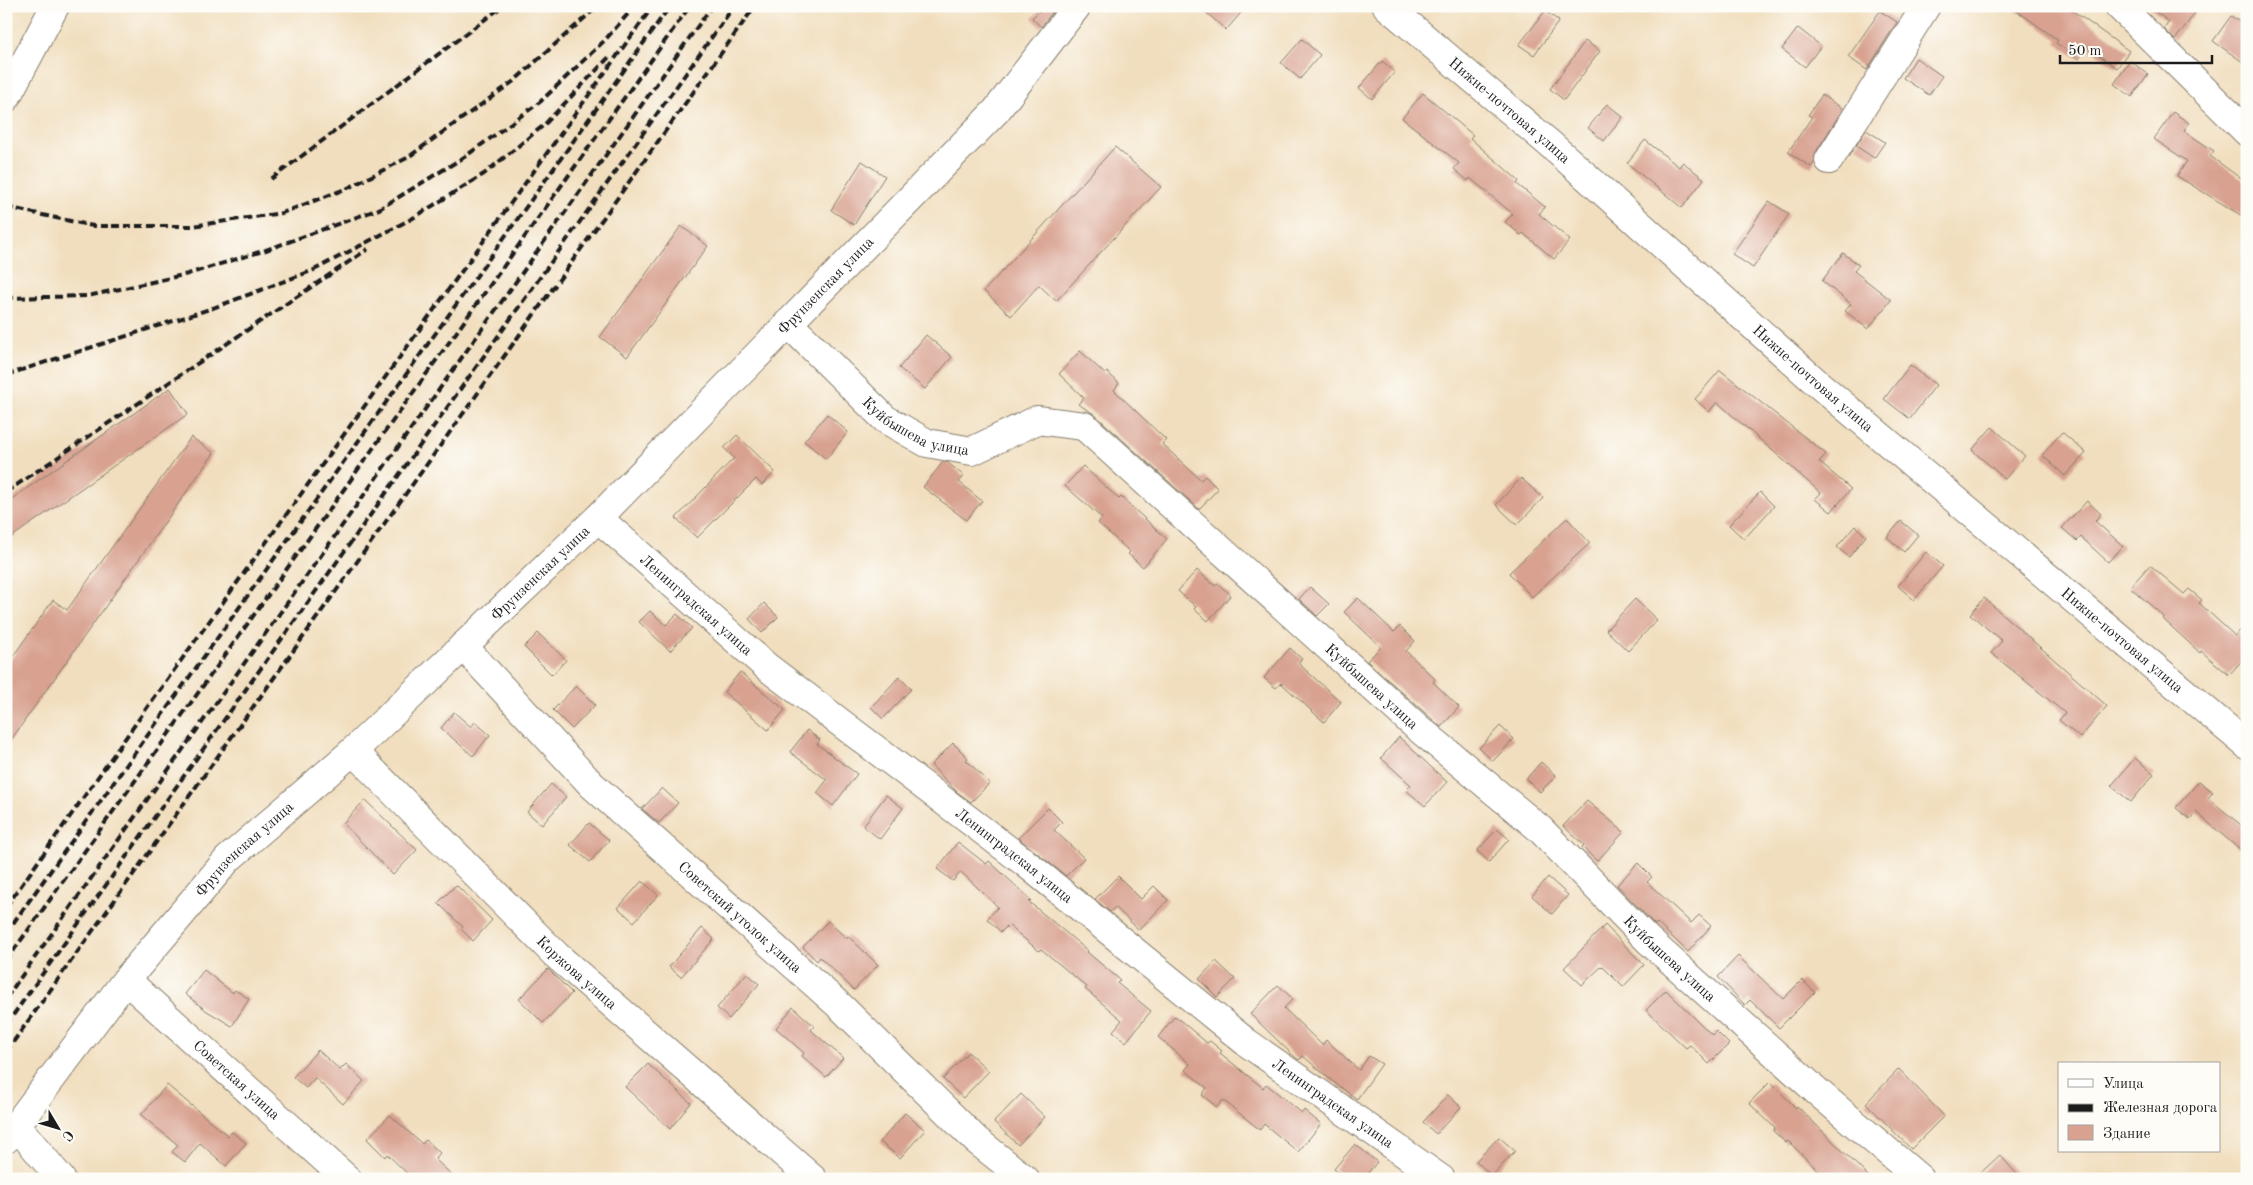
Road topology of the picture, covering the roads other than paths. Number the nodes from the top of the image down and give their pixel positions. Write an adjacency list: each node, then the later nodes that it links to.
1 (54, 6): 6 (street)
2 (1077, 6): 9 (street, Фрунзенская улица)
3 (1386, 6): 12 (street, Нижне-почтовая улица)
4 (1926, 6): 8 (street)
5 (2119, 6): 7 (street)
6 (6, 98)
7 (2247, 132)
8 (1829, 160)
9 (788, 323): 10 (street, Фрунзенская улица); 21 (street, Куйбышева улица)
10 (598, 518): 11 (street, Фрунзенская улица); 20 (street, Ленинградская улица)
11 (463, 646): 13 (street, Фрунзенская улица); 19 (street, Советский уголок улица)
12 (2247, 745)
13 (353, 751): 14 (street, Фрунзенская улица); 18 (street, Коржова улица)
14 (126, 980): 15 (street, Фрунзенская улица); 17 (street, Советская улица)
15 (11, 1132): 16 (street)
16 (61, 1179)
17 (347, 1179)
18 (814, 1179)
19 (1025, 1179)
20 (1440, 1179)
21 (1920, 1179)

